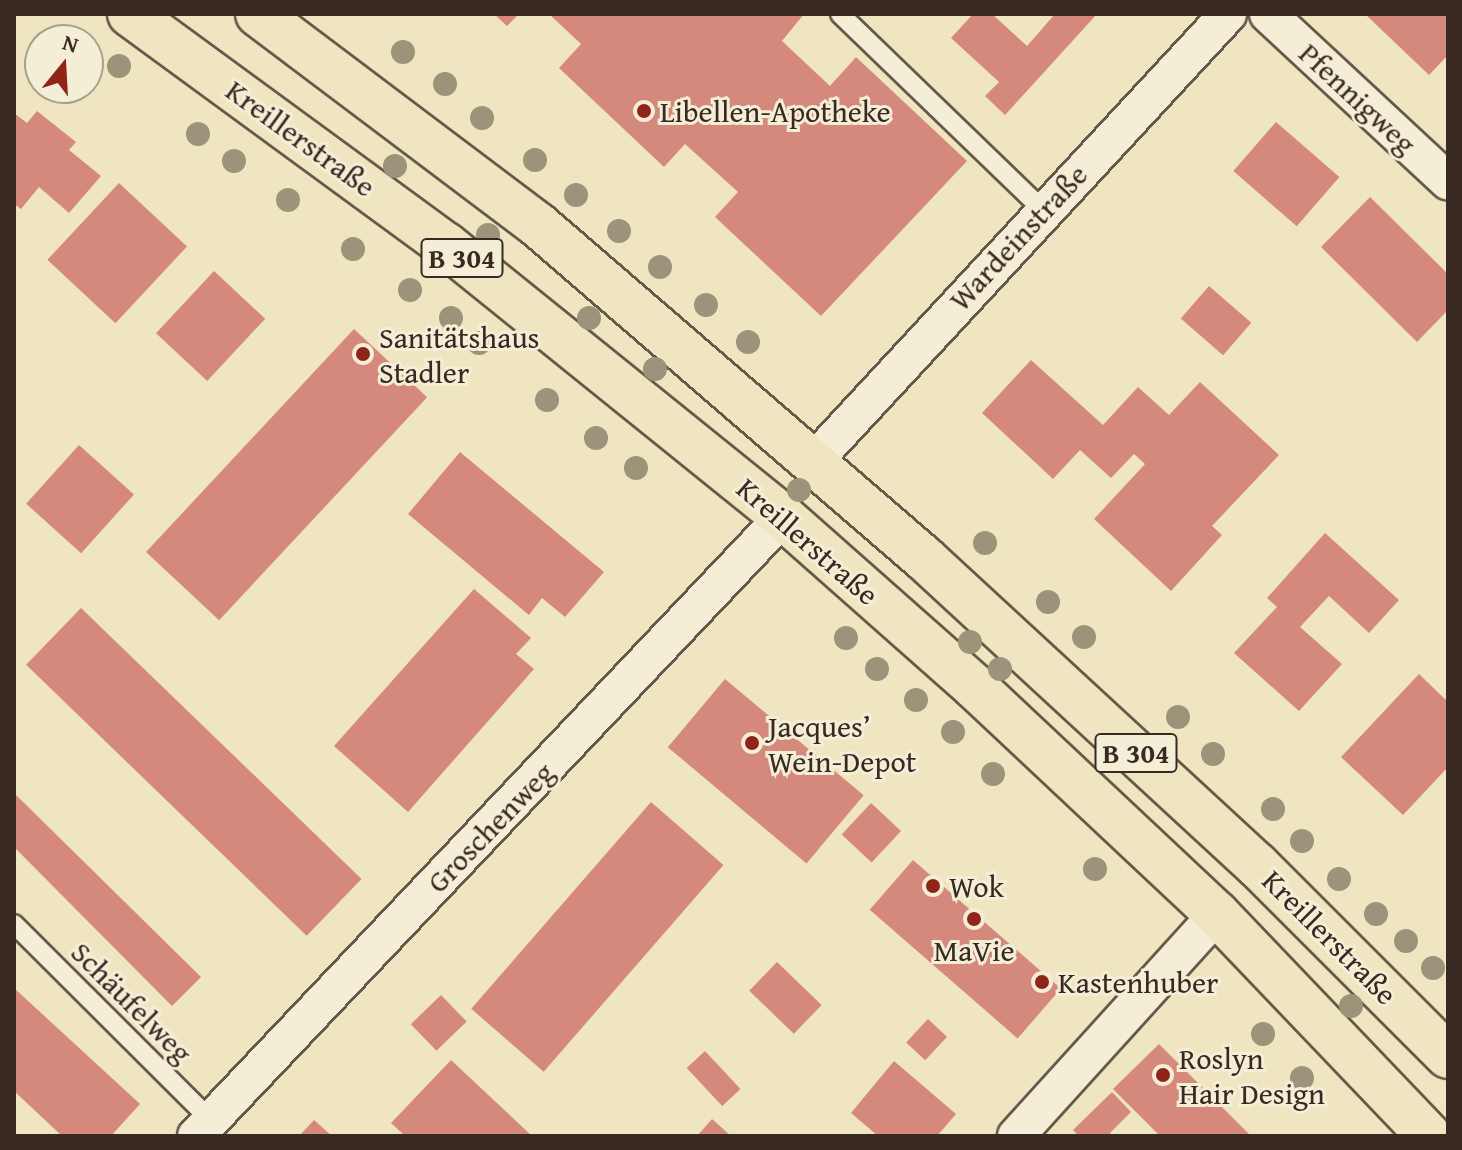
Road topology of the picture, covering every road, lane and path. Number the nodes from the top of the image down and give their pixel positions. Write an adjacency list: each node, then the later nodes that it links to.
1 (130, 14): 9 (main road, Kreillerstraße / B 304)
2 (258, 14): 8 (main road, Kreillerstraße / B 304)
3 (840, 14): 7 (lane)
4 (1228, 14): 7 (street, Wardeinstraße)
5 (1268, 14): 6 (street, Pfennigweg)
6 (1448, 181)
7 (1044, 211): 8 (street, Wardeinstraße)
8 (812, 463): 12 (main road, Kreillerstraße / B 304)
9 (783, 517): 10 (main road, Kreillerstraße / B 304); 13 (street, Groschenweg)
10 (1217, 914): 14 (street); 15 (main road, Kreillerstraße / B 304)
11 (14, 924): 13 (lane, Schäufelweg)
12 (1448, 1056)
13 (204, 1128)
14 (1016, 1136)
15 (1429, 1136)

